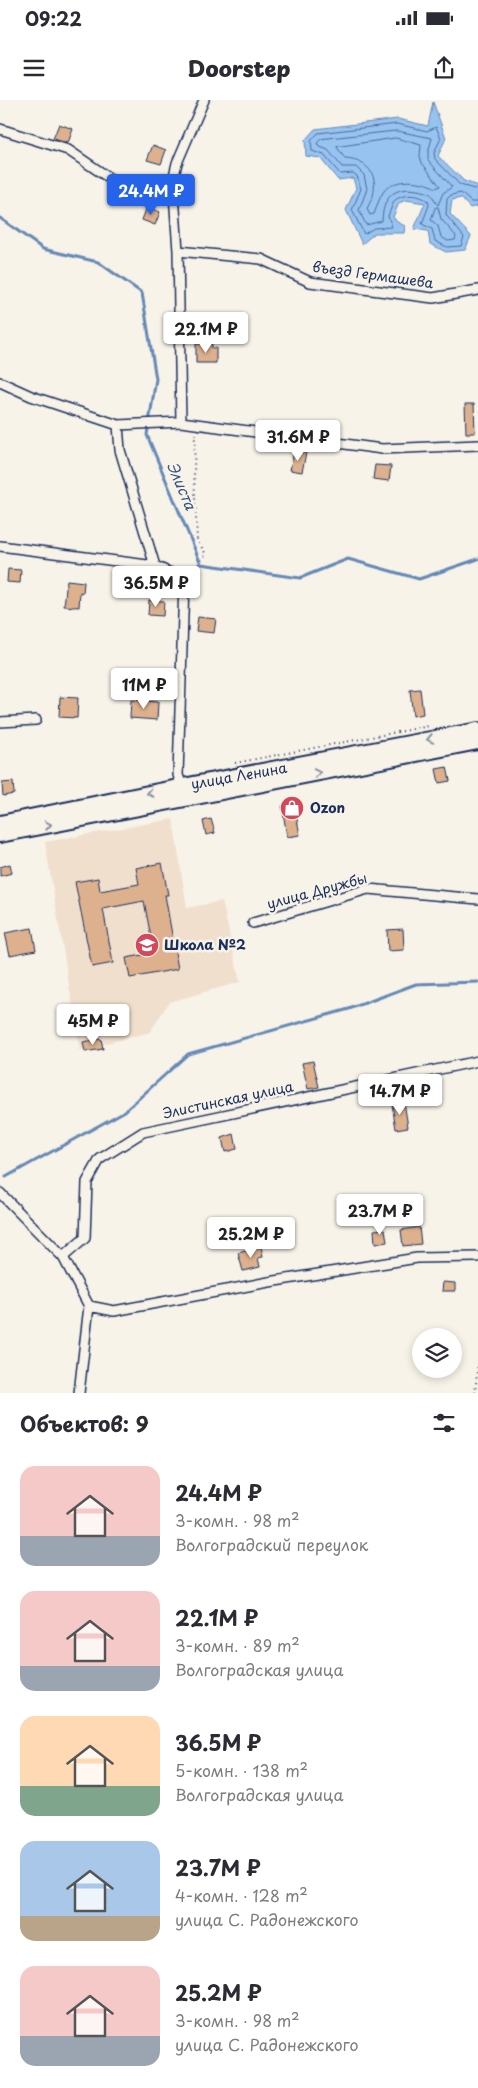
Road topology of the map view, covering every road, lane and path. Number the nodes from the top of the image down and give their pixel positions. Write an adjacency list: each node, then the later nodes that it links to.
1 (204, 100): 3 (street)
2 (0, 129): 3 (street)
3 (174, 200): 4 (street)
4 (178, 251): 5 (street, въезд Гермашева); 7 (street)
5 (478, 290)
6 (0, 382): 9 (street)
7 (181, 422): 8 (street); 9 (street)
8 (195, 424): 10 (street); 13 (path)
9 (118, 425): 12 (street)
10 (478, 445)
11 (0, 546): 12 (street)
12 (155, 566): 18 (street)
13 (196, 567)
14 (36, 720): 15 (street)
15 (0, 722)
16 (478, 730): 18 (main road, улица Ленина, one-way to 18)
17 (478, 742): 18 (main road, улица Ленина, one-way to 17)
18 (184, 792): 19 (main road, улица Ленина, one-way to 19); 20 (main road, улица Ленина, one-way to 18)
19 (0, 823)
20 (0, 835)
21 (478, 899): 22 (street, улица Дружбы)
22 (253, 923)
23 (478, 1061): 25 (street, Элистинская улица)
24 (0, 1193): 25 (street)
25 (63, 1257): 27 (street)
26 (478, 1257): 27 (street)
27 (89, 1306): 29 (street)
28 (478, 1363): 30 (path)
29 (79, 1393)
30 (475, 1393)

